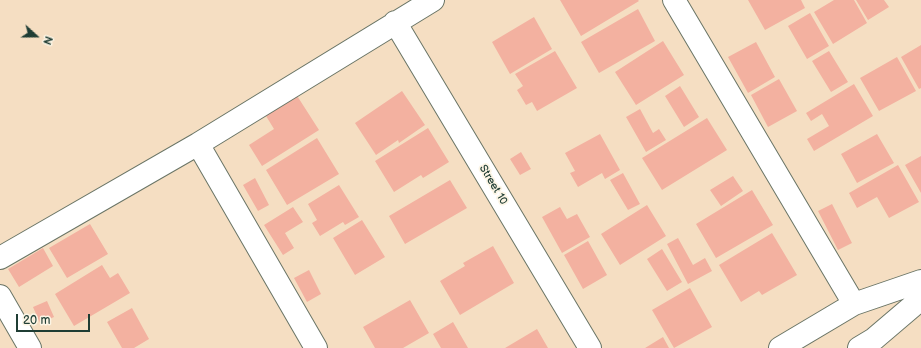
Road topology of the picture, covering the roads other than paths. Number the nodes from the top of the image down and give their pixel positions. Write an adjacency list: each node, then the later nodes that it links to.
1 (433, 0): 3 (street)
2 (674, 0): 9 (street)
3 (395, 22): 4 (street); 13 (street, Street 10)
4 (198, 144): 5 (street); 12 (street)
5 (0, 258)
6 (921, 281): 9 (street)
7 (0, 296): 11 (street)
8 (921, 299): 10 (street)
9 (854, 304): 14 (street)
10 (871, 345)
11 (30, 348)
12 (316, 348)
13 (590, 348)
14 (780, 348)

